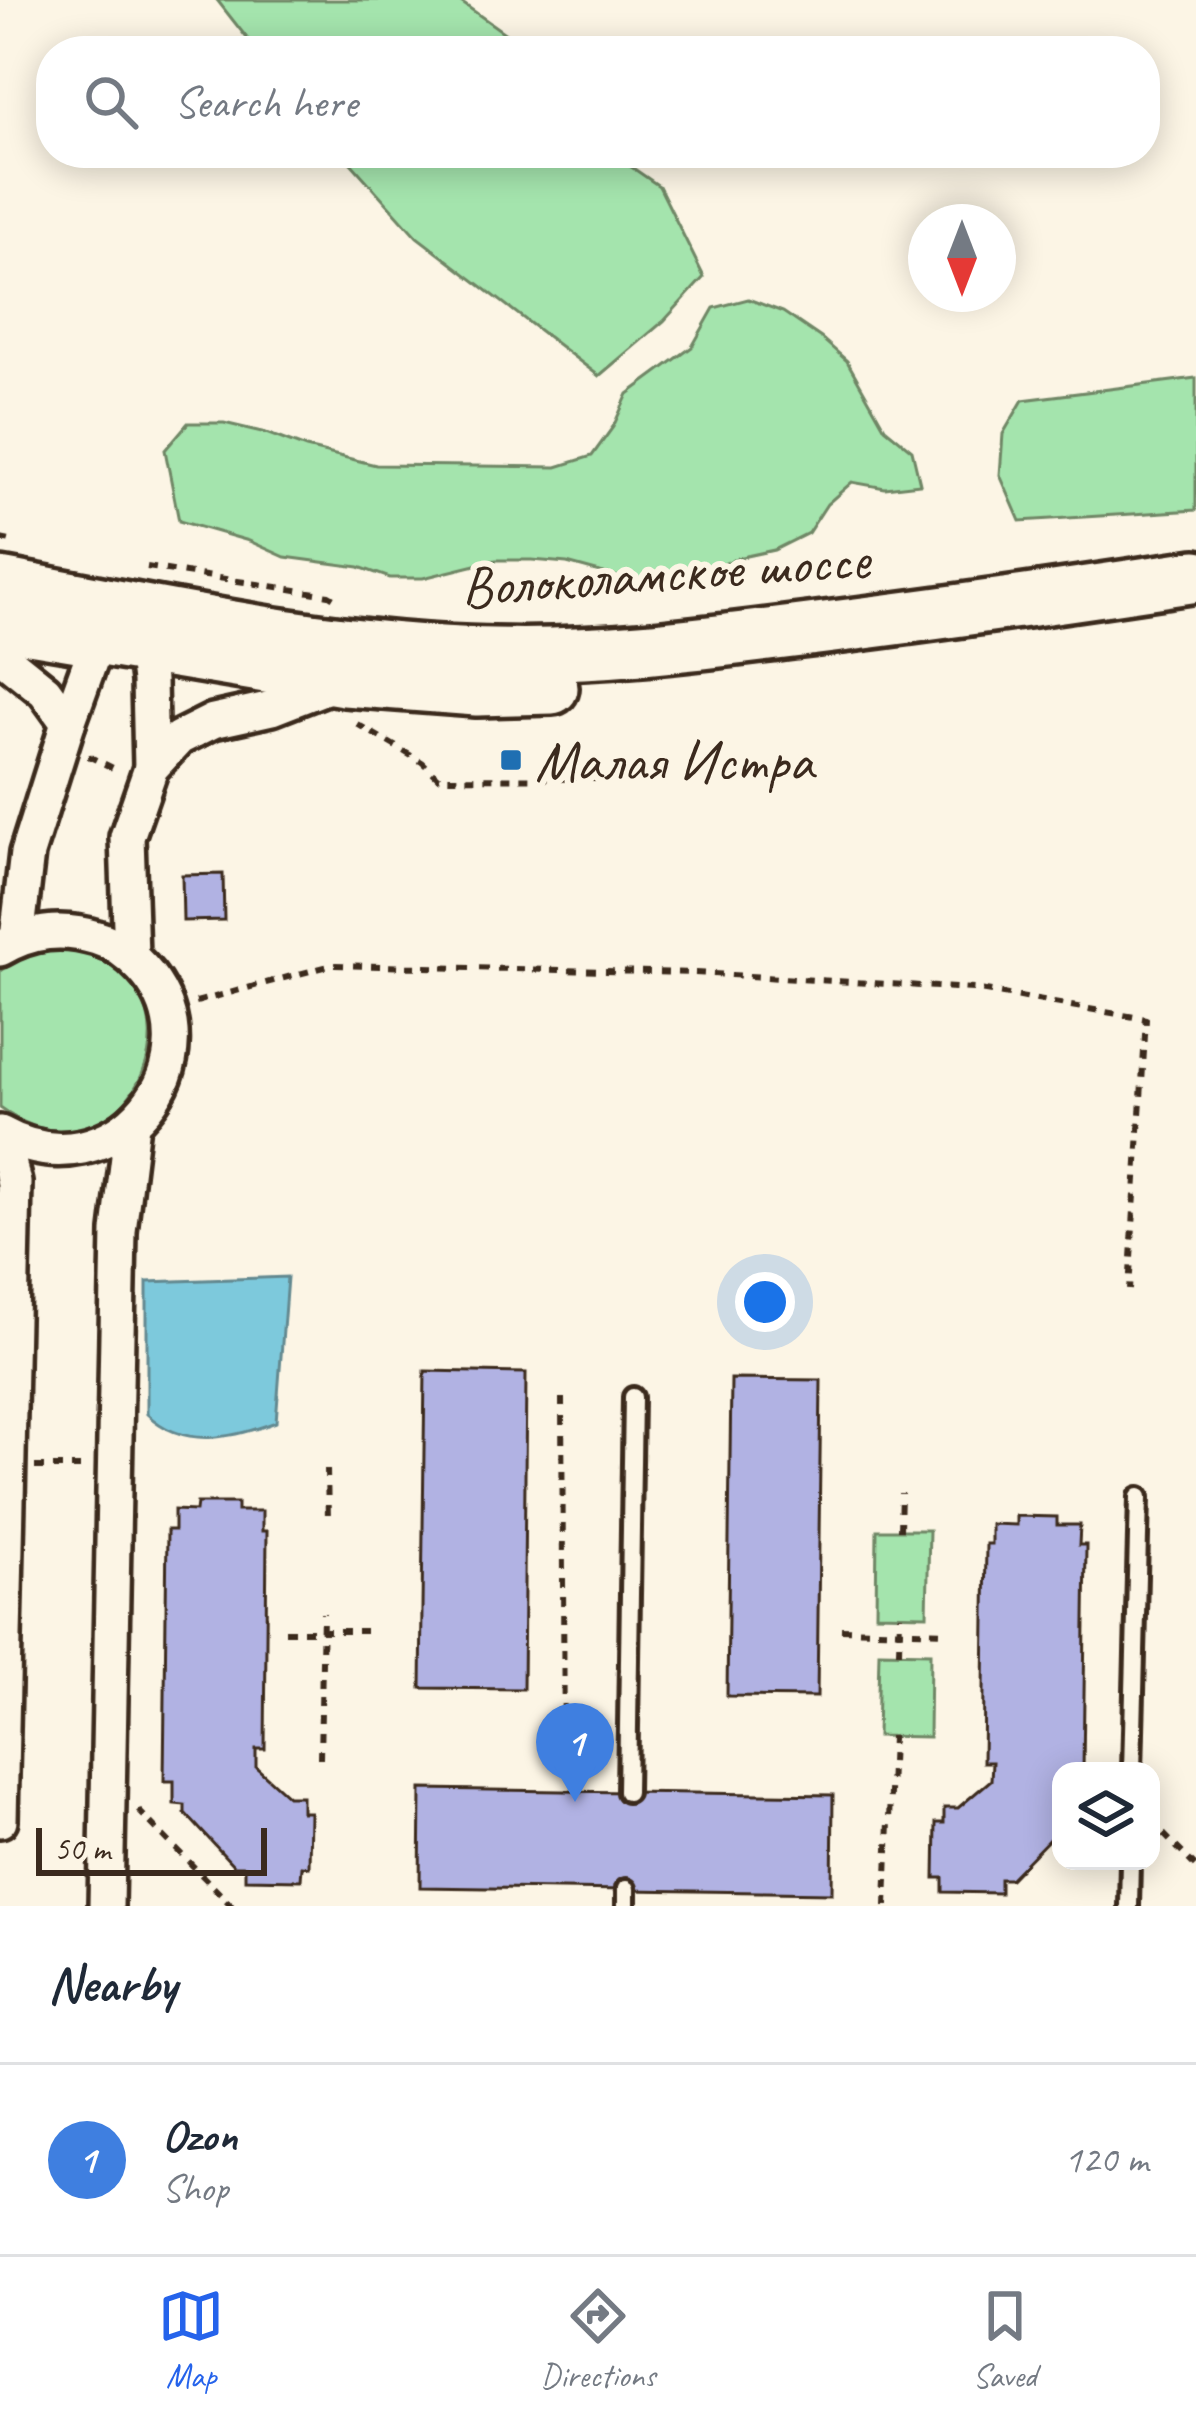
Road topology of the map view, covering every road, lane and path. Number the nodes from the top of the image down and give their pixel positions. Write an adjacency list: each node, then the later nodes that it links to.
1 (0, 539): 2 (path)
2 (10, 564): 5 (main road, Волоколамское шоссе)
3 (1196, 576): 5 (main road, Волоколамское шоссе)
4 (1196, 610): 9 (main road, Волоколамское шоссе)
5 (129, 614): 6 (path); 7 (main road, Волоколамское шоссе); 9 (main road, Волоколамское шоссе); 10 (street); 12 (street)
6 (345, 616)
7 (0, 623)
8 (0, 655): 10 (street)
9 (349, 701): 12 (street); 13 (path)
10 (74, 738): 11 (path); 14 (street)
11 (113, 767)
12 (151, 768): 15 (street)
13 (595, 779)
14 (8, 944): 15 (street)
15 (131, 956): 16 (street)
16 (163, 1001): 17 (street); 19 (path)
17 (132, 1124): 18 (street); 22 (street)
18 (2, 1134): 23 (street)
19 (1129, 1289)
20 (632, 1397): 42 (lane)
21 (562, 1398): 40 (path)
22 (116, 1466): 23 (path); 48 (street)
23 (8, 1468): 44 (street)
24 (327, 1469): 27 (path)
25 (901, 1493): 28 (path)
26 (1139, 1497): 41 (lane)
27 (328, 1520)
28 (900, 1530)
29 (323, 1613): 33 (path)
30 (900, 1615): 35 (path)
31 (841, 1630): 35 (path)
32 (285, 1631): 33 (path)
33 (322, 1631): 34 (path); 39 (path)
34 (369, 1631)
35 (899, 1631): 36 (path); 37 (path)
36 (947, 1631)
37 (899, 1652)
38 (892, 1736): 50 (path)
39 (320, 1758)
40 (564, 1760)
41 (1132, 1762)
42 (627, 1792)
43 (135, 1807): 49 (path)
44 (0, 1820)
45 (1160, 1830): 46 (path)
46 (1196, 1867)
47 (1130, 1870): 51 (lane)
48 (106, 1906)
49 (232, 1906)
50 (886, 1906)
51 (1129, 1906)

